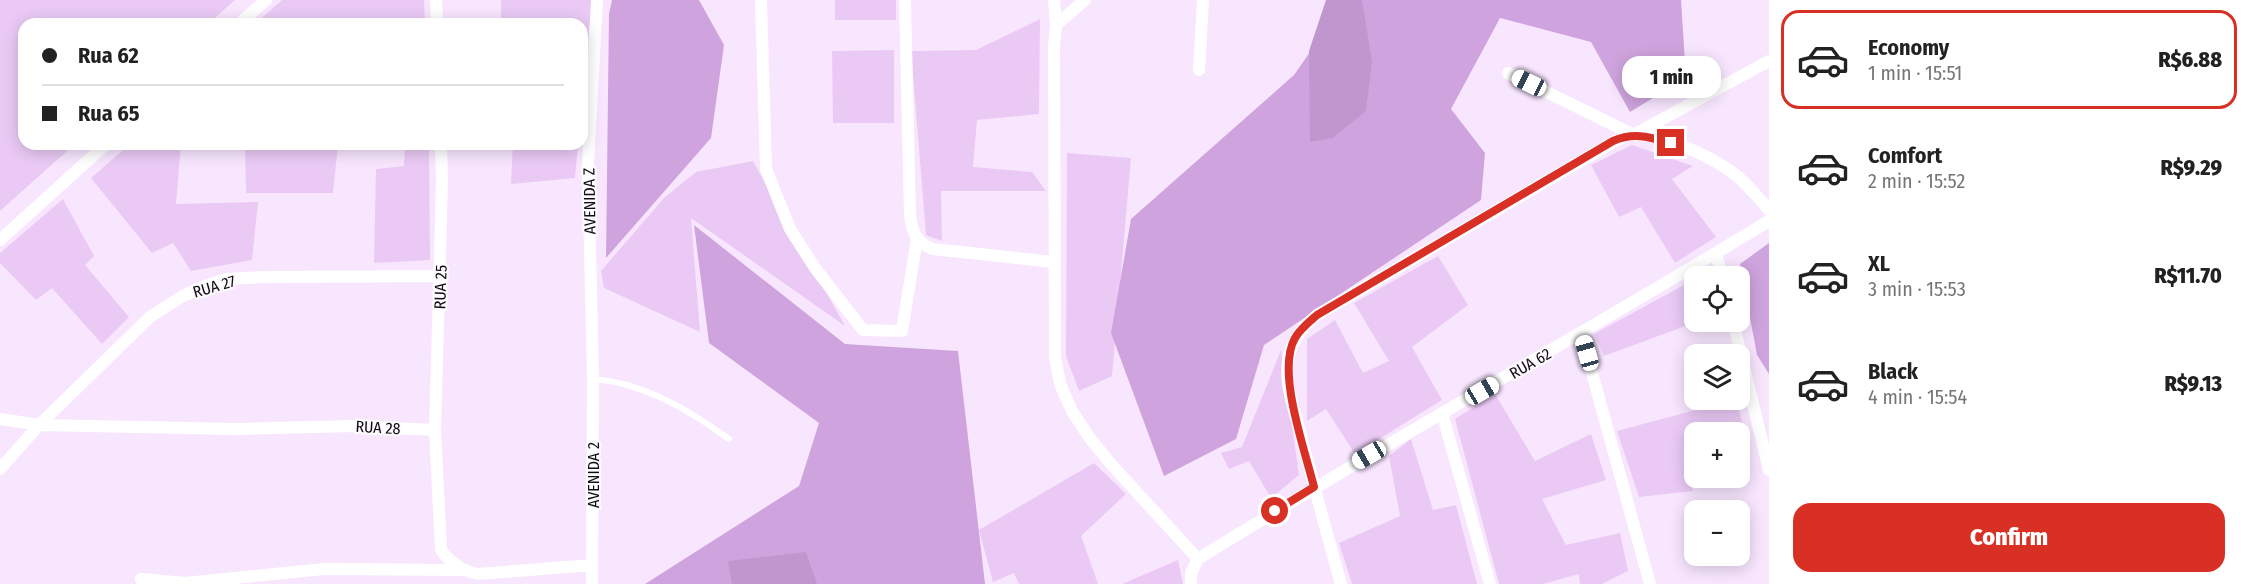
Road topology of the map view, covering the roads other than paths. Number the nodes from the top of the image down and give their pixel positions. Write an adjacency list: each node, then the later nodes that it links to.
1 (266, 0): 9 (street)
2 (436, 0): 10 (street)
3 (597, 0): 28 (street, AVENIDA Z)
4 (760, 0): 20 (street)
5 (905, 0): 20 (street)
6 (1054, 0): 11 (street)
7 (1085, 0): 11 (street)
8 (1203, 0): 13 (street)
9 (246, 18)
10 (437, 18)
11 (1056, 25): 23 (street)
12 (1769, 61): 15 (street)
13 (1199, 70)
14 (1508, 73): 15 (street)
15 (1634, 135): 18 (street); 36 (street)
16 (99, 150): 21 (street)
17 (441, 150): 25 (street, RUA 25)
18 (1769, 210)
19 (1769, 221): 22 (street, RUA 62)
20 (917, 239): 23 (street)
21 (0, 240)
22 (1716, 253): 24 (street); 27 (street, RUA 62)
23 (1054, 262): 37 (street)
24 (1719, 266)
25 (440, 276): 31 (street, RUA 27); 32 (street, RUA 25)
26 (1736, 332): 35 (street)
27 (1581, 333): 29 (street, RUA 62); 45 (street)
28 (593, 372): 33 (lane); 38 (street, AVENIDA 2)
29 (1442, 413): 36 (street, RUA 62); 44 (street)
30 (0, 419): 31 (street, RUA 28)
31 (39, 425): 32 (street, RUA 28); 34 (street, RUA 27)
32 (435, 430): 39 (street)
33 (729, 439)
34 (0, 469)
35 (1769, 470)
36 (1314, 487): 37 (street, RUA 62); 43 (street)
37 (1198, 559): 42 (street)
38 (592, 565): 39 (street); 41 (street, AVENIDA 2)
39 (462, 570): 40 (street)
40 (141, 579)
41 (592, 584)
42 (1191, 584)
43 (1341, 584)
44 (1490, 584)
45 (1650, 584)

